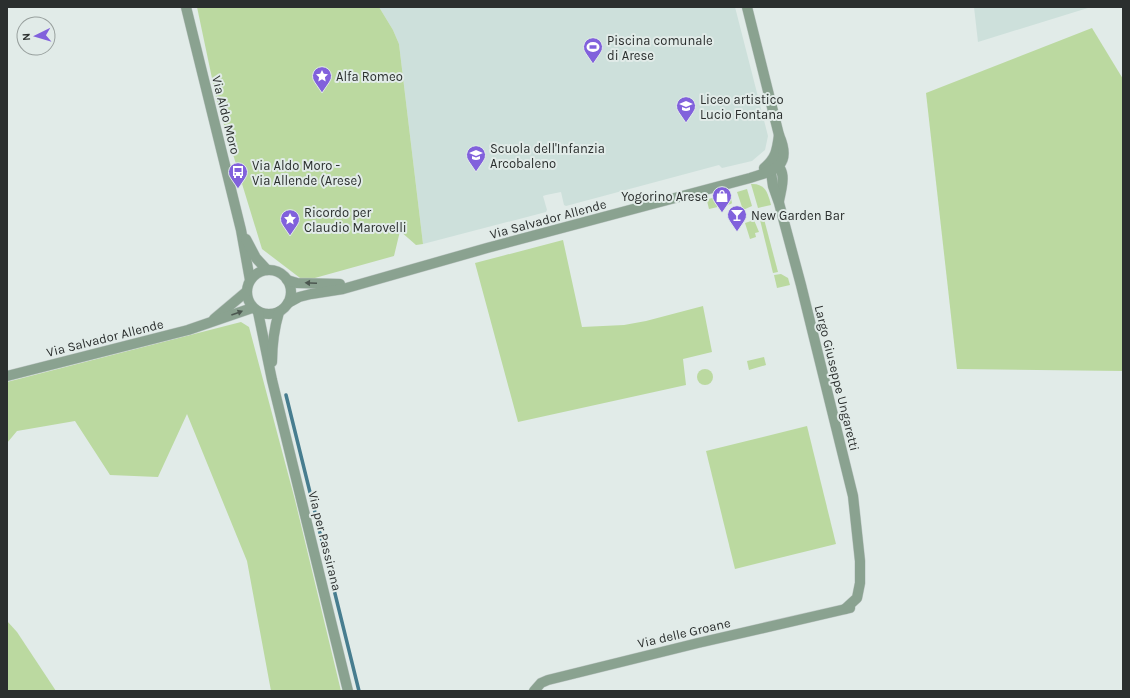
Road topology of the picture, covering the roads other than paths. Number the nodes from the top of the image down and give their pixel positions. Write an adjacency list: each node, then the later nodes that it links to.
1 (186, 7): 4 (street, Via Aldo Moro)
2 (747, 7): 3 (street)
3 (773, 166): 8 (street, Via Salvador Allende); 16 (street, Largo Giuseppe Ungaretti)
4 (241, 230): 5 (street, Via Aldo Moro); 6 (street, Via Aldo Moro)
5 (267, 270): 6 (street); 7 (street)
6 (250, 280): 9 (street)
7 (287, 280): 8 (street, Via Salvador Allende, one-way to 7); 10 (street)
8 (364, 283): 10 (street, Via Salvador Allende)
9 (246, 292): 11 (street); 13 (street, Via Salvador Allende)
10 (288, 303): 12 (street)
11 (255, 310): 12 (street); 13 (street, Via Salvador Allende, one-way to 11); 15 (street, Via per Passirana)
12 (279, 312): 15 (street, Via per Passirana)
13 (210, 323): 14 (street, Via Salvador Allende)
14 (7, 376)
15 (276, 398): 17 (street, Via per Passirana)
16 (860, 596): 18 (street, Via delle Groane)
17 (348, 691)
18 (534, 691)

